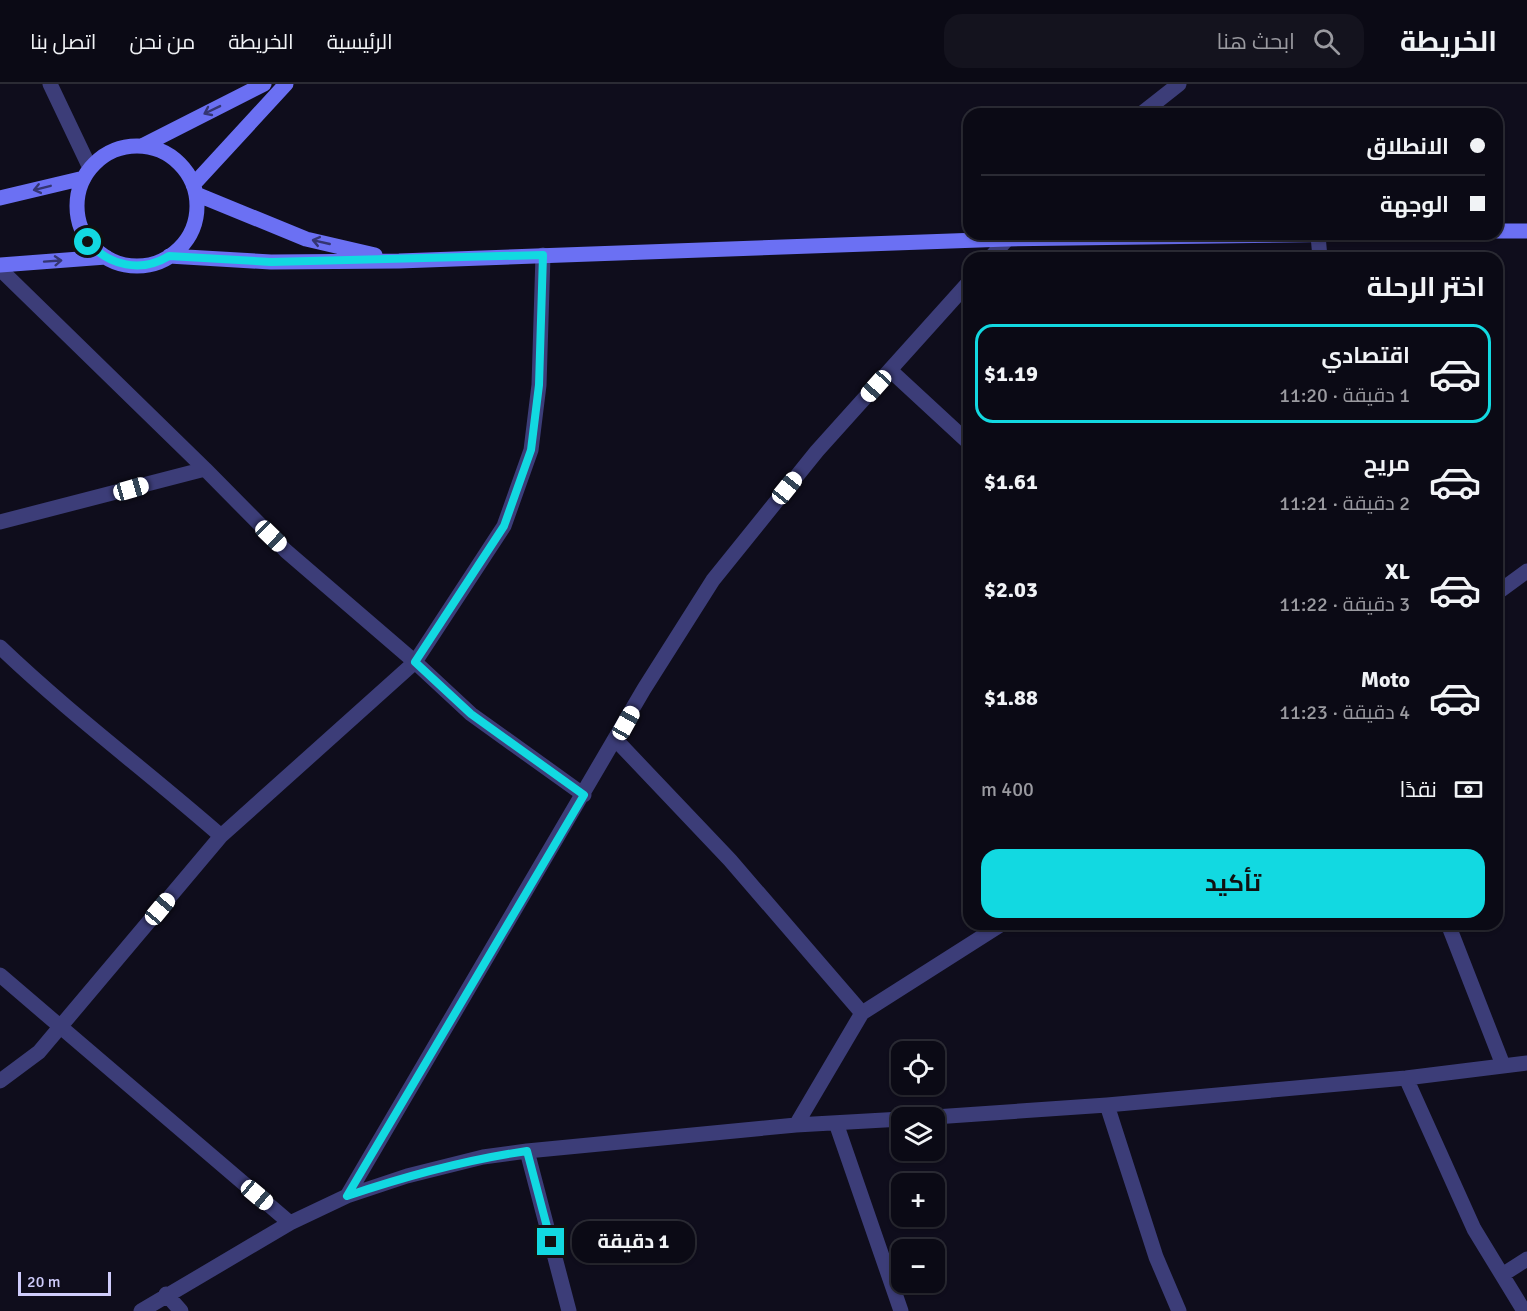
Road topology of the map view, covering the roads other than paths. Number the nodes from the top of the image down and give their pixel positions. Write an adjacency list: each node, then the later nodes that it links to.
1 (50, 84): 7 (street)
2 (264, 84): 6 (main road, one-way to 6)
3 (286, 84): 8 (main road)
4 (1179, 84): 5 (street)
5 (1149, 108)
6 (142, 146): 7 (main road); 8 (main road)
7 (87, 173): 9 (main road, one-way to 9); 17 (main road)
8 (194, 189): 16 (main road); 18 (main road, one-way to 8)
9 (0, 198)
10 (1503, 231): 11 (main road)
11 (1527, 231)
12 (963, 239): 15 (main road)
13 (1006, 240): 14 (street)
14 (995, 252)
15 (543, 255): 18 (main road); 28 (street)
16 (169, 256): 17 (main road); 18 (main road)
17 (106, 257): 19 (main road, one-way to 17)
18 (399, 261)
19 (0, 267): 23 (street)
20 (963, 289): 21 (street)
21 (890, 370): 22 (street); 29 (street)
22 (963, 437)
23 (205, 469): 24 (street); 28 (street)
24 (0, 522)
25 (1527, 571): 26 (street)
26 (1503, 588)
27 (0, 647): 31 (street)
28 (415, 662): 30 (street); 31 (street)
29 (616, 740): 30 (street); 35 (street)
30 (584, 795): 47 (street)
31 (221, 837): 36 (street)
32 (993, 930): 35 (street)
33 (1450, 930): 38 (street)
34 (0, 975): 36 (street)
35 (862, 1013): 45 (street)
36 (62, 1027): 40 (street); 48 (street)
37 (1527, 1063): 38 (street)
38 (1503, 1065): 39 (street)
39 (1406, 1078): 41 (street); 50 (street)
40 (0, 1081)
41 (1107, 1105): 42 (street); 56 (street)
42 (945, 1116)
43 (891, 1120): 44 (street)
44 (836, 1123): 45 (street); 55 (street)
45 (796, 1125): 46 (street)
46 (527, 1151): 47 (street); 54 (street)
47 (347, 1196): 48 (street)
48 (290, 1223): 51 (street)
49 (1527, 1259): 50 (street)
50 (1502, 1275): 57 (street)
51 (166, 1294): 52 (street); 53 (street)
52 (141, 1311)
53 (182, 1311)
54 (569, 1311)
55 (901, 1311)
56 (1179, 1311)
57 (1524, 1311)

